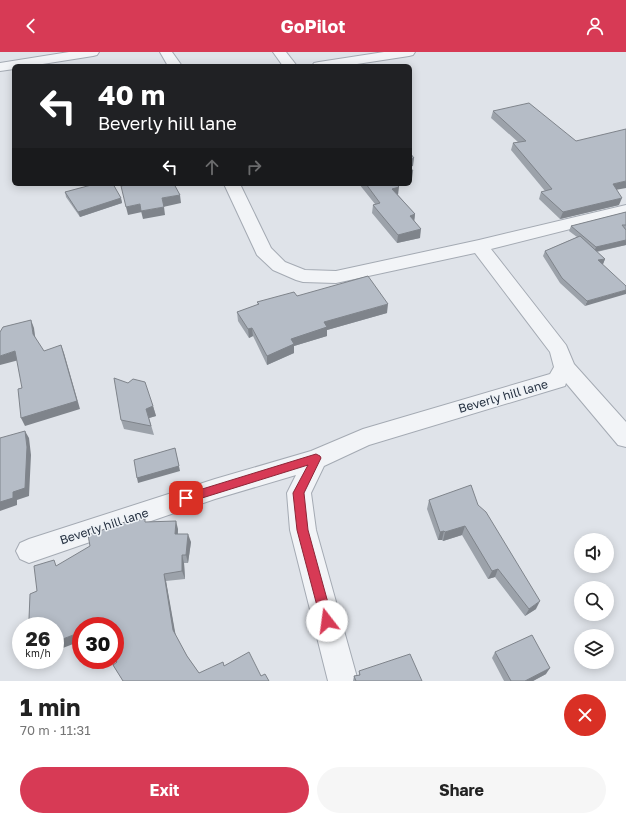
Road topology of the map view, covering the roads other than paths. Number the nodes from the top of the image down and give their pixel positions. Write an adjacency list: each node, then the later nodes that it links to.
1 (93, 52): 5 (street)
2 (166, 52): 6 (street)
3 (279, 52): 7 (street)
4 (409, 52): 8 (street)
5 (19, 64)
6 (173, 64)
7 (288, 64)
8 (332, 64)
9 (12, 65): 10 (street)
10 (0, 67)
11 (233, 186): 13 (street)
12 (626, 210): 13 (street)
13 (479, 246): 14 (street)
14 (565, 367): 15 (street); 16 (street, Beverly hill lane)
15 (625, 435)
16 (316, 458): 17 (street, Beverly hill lane); 18 (street)
17 (29, 551)
18 (343, 681)

